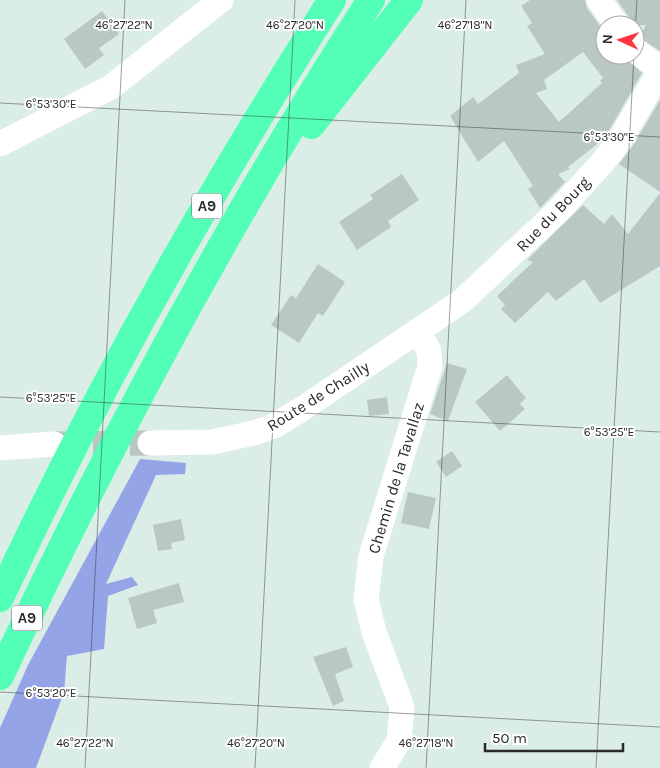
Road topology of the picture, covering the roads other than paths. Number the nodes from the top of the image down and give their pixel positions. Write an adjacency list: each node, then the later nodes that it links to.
1 (221, 0): 9 (street)
2 (332, 0): 15 (highway, A9)
3 (371, 0): 10 (highway, A9)
4 (409, 0): 10 (highway)
5 (599, 0): 6 (street)
6 (610, 15)
7 (645, 58): 8 (street)
8 (660, 70): 11 (street, Rue du Bourg)
9 (0, 144)
10 (233, 225): 16 (highway, A9)
11 (418, 331): 12 (street, Route de Chailly); 17 (street, Chemin de la Tavallaz)
12 (150, 443)
13 (54, 444): 14 (street)
14 (0, 448)
15 (0, 598)
16 (0, 676)
17 (382, 768)

